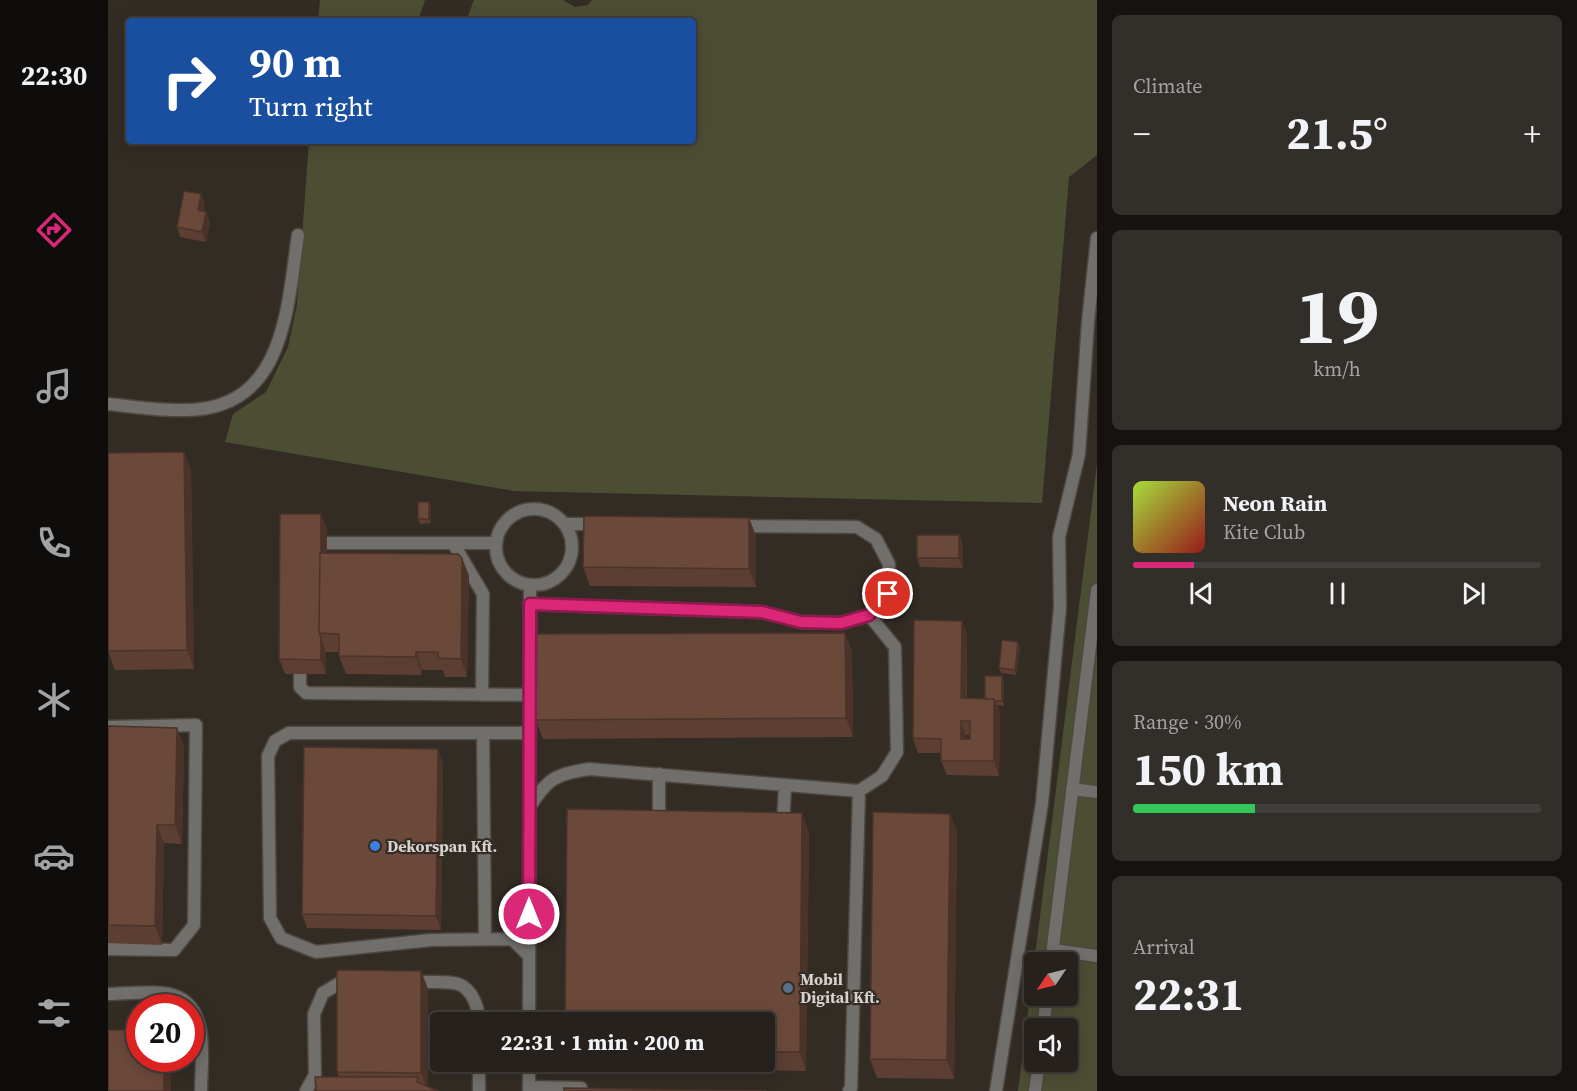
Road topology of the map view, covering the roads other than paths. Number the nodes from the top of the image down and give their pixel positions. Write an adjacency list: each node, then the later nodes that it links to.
1 (298, 235): 3 (street)
2 (1097, 238): 47 (street)
3 (108, 404)
4 (564, 524): 5 (street); 8 (street); 10 (street)
5 (611, 524)
6 (728, 525): 13 (street)
7 (453, 543): 8 (street); 9 (street); 15 (street)
8 (496, 543): 10 (street)
9 (300, 549)
10 (530, 585): 12 (street)
11 (1097, 590): 22 (street)
12 (530, 604): 13 (street); 16 (street)
13 (869, 615): 23 (street)
14 (300, 640): 15 (street)
15 (482, 695): 16 (street)
16 (529, 695): 19 (street)
17 (108, 727): 29 (street)
18 (483, 733): 19 (street); 28 (street); 28 (street)
19 (529, 733): 25 (street)
20 (659, 774): 21 (street); 25 (street); 26 (street)
21 (785, 785): 23 (street); 27 (street)
22 (1072, 789): 24 (street); 30 (street)
23 (859, 791): 46 (street)
24 (1097, 792)
25 (529, 808): 31 (street)
26 (659, 829)
27 (783, 831)
28 (485, 939): 31 (street)
29 (108, 949)
30 (1053, 950): 32 (street)
31 (529, 956): 37 (street)
32 (1097, 956)
33 (368, 981): 44 (street)
34 (401, 982): 36 (street)
35 (108, 994): 43 (street)
36 (479, 1012)
37 (529, 1012)
38 (479, 1072): 45 (street)
39 (529, 1072): 42 (street)
40 (1038, 1072): 48 (street)
41 (589, 1088): 42 (street)
42 (529, 1089)
43 (201, 1091)
44 (306, 1091)
45 (479, 1091)
46 (849, 1091)
47 (996, 1091)
48 (1035, 1091)

